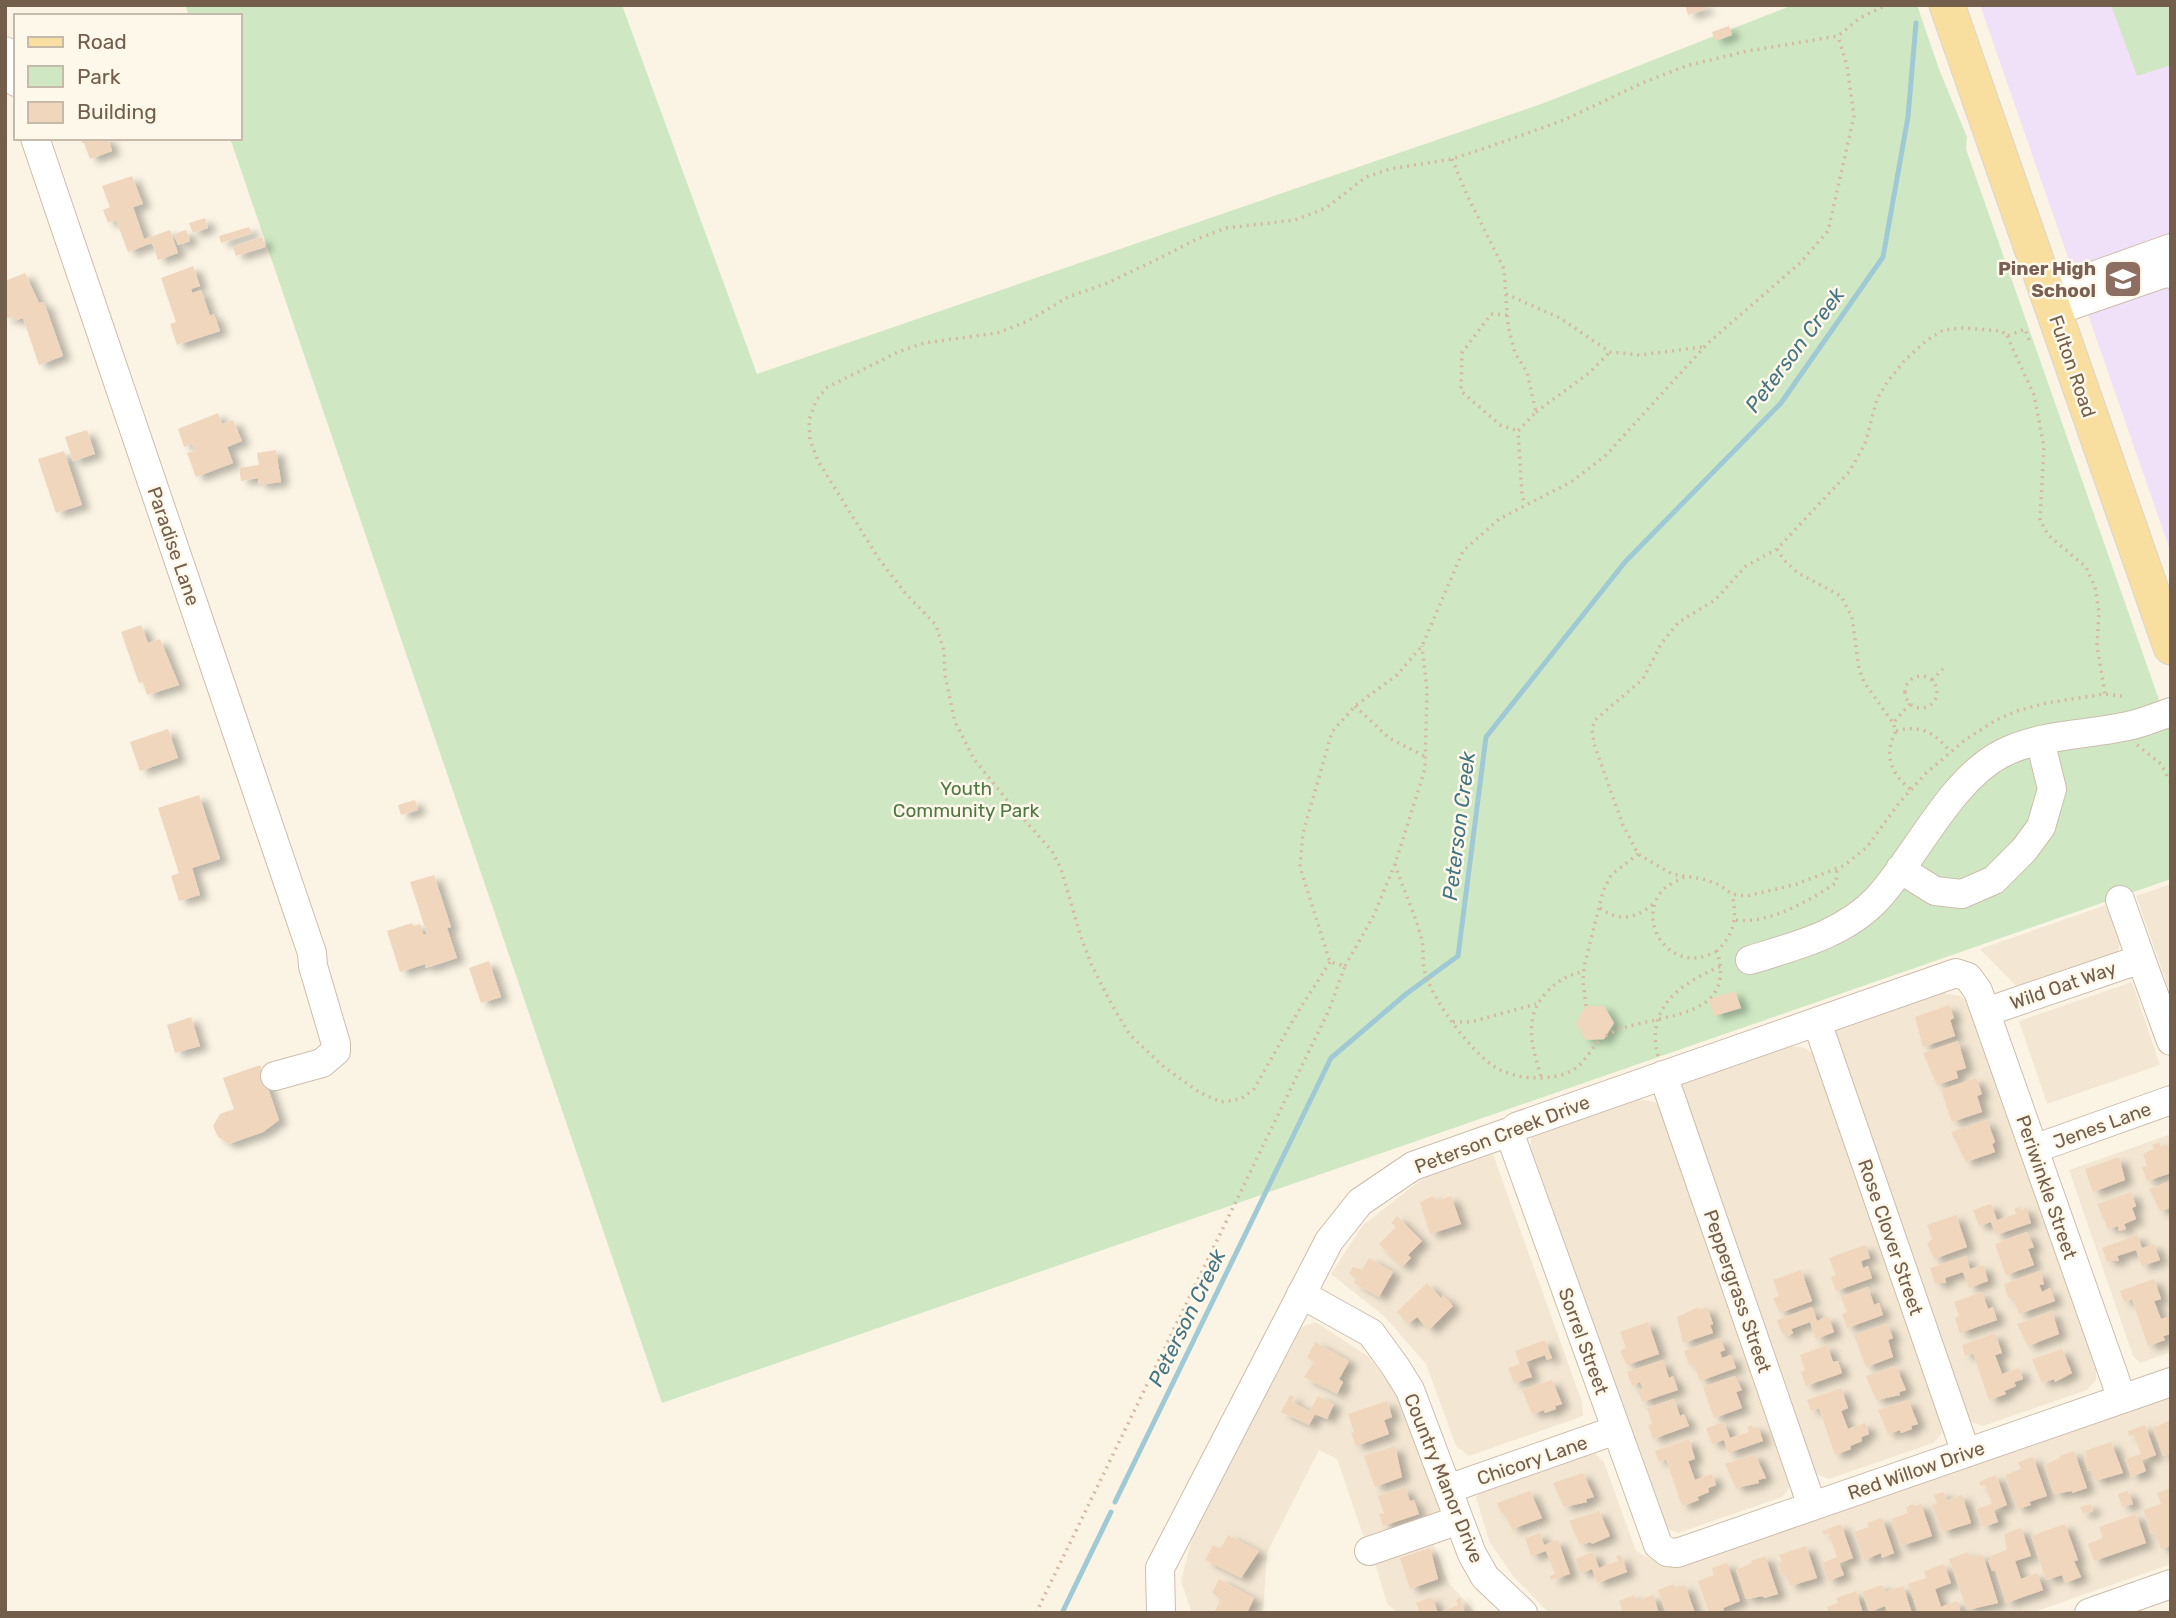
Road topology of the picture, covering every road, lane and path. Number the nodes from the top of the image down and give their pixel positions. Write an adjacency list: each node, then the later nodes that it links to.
1 (1886, 5): 3 (path)
2 (1947, 5): 11 (main road, Fulton Road)
3 (1838, 36): 7 (path); 15 (path)
4 (5, 51): 5 (street)
5 (14, 76)
6 (36, 140): 66 (street, Paradise Lane)
7 (1452, 159): 10 (path); 51 (path)
8 (2171, 248): 11 (street)
9 (2171, 274): 11 (street)
10 (1506, 294): 12 (path); 16 (path)
11 (2051, 301): 22 (main road, Fulton Road)
12 (1507, 315): 17 (path); 18 (path)
13 (2007, 336): 14 (path); 20 (path); 25 (path)
14 (2029, 340)
15 (1704, 347): 16 (path); 19 (path)
16 (1609, 352): 17 (path)
17 (1536, 412): 18 (path)
18 (1518, 431): 19 (path)
19 (1525, 505): 21 (path)
20 (1777, 549): 30 (path); 38 (path)
21 (1422, 646): 28 (path); 35 (path)
22 (2171, 647)
23 (1943, 669): 24 (path)
24 (1932, 680): 27 (path); 27 (path)
25 (2105, 694): 26 (path); 34 (path)
26 (2122, 696)
27 (1911, 703): 30 (path)
28 (1355, 706): 35 (path); 51 (path)
29 (2171, 712): 32 (street)
30 (1892, 723): 31 (path)
31 (1896, 731): 34 (path); 37 (path)
32 (2040, 740): 41 (street); 41 (street)
33 (2134, 742): 36 (path)
34 (1950, 752): 37 (path)
35 (1426, 757): 39 (path)
36 (2171, 783)
37 (1910, 789): 40 (path)
38 (1638, 854): 42 (path); 46 (path)
39 (1395, 864): 52 (path); 60 (path)
40 (1837, 869): 43 (path); 47 (path)
41 (1900, 869): 50 (street)
42 (1686, 877): 43 (path); 45 (path)
43 (1732, 894): 47 (path)
44 (2120, 900): 49 (street, Wild Oat Way)
45 (1656, 901): 46 (path); 48 (path)
46 (1599, 907): 54 (path)
47 (1736, 920): 48 (path)
48 (1717, 951): 53 (path)
49 (2141, 959): 58 (street, Wild Oat Way); 64 (street, Wild Oat Way)
50 (1750, 960): 53 (path)
51 (1330, 962): 52 (path)
52 (1345, 966): 83 (path)
53 (1721, 966): 59 (path); 59 (path)
54 (1584, 971): 56 (path); 57 (path)
55 (1968, 977): 58 (street, Periwinkle Street); 61 (street, Peterson Creek Drive)
56 (1536, 1004): 60 (path); 67 (path)
57 (1586, 1006)
58 (1986, 1012): 70 (street, Periwinkle Street)
59 (1659, 1020): 62 (path); 65 (path)
60 (1451, 1021): 67 (path)
61 (1816, 1022): 65 (street, Peterson Creek Drive); 75 (street, Rose Clover Street)
62 (1606, 1035)
63 (1601, 1039): 67 (path)
64 (2171, 1041)
65 (1663, 1075): 69 (street, Peterson Creek Drive); 77 (street, Peppergrass Street)
66 (275, 1076)
67 (1541, 1077)
68 (2171, 1100): 70 (street, Jenes Lane)
69 (1512, 1131): 71 (street, Peterson Creek Drive); 74 (street, Sorrel Street)
70 (2034, 1149): 73 (street, Periwinkle Street)
71 (1301, 1294): 76 (street, Country Manor Drive); 84 (street, Peterson Creek Drive)
72 (2171, 1382): 73 (street, Red Willow Drive)
73 (2122, 1399): 75 (street, Red Willow Drive)
74 (1616, 1430): 76 (street, Chicory Lane); 79 (street, Sorrel Street)
75 (1966, 1453): 77 (street, Red Willow Drive)
76 (1448, 1489): 78 (street, Country Manor Drive)
77 (1812, 1506): 79 (street, Red Willow Drive)
78 (1459, 1520): 80 (street); 85 (street, Country Manor Drive)
79 (1662, 1549)
80 (1369, 1551)
81 (2171, 1584): 82 (street)
82 (2097, 1612)
83 (1036, 1613)
84 (1161, 1613)
85 (1523, 1613)

